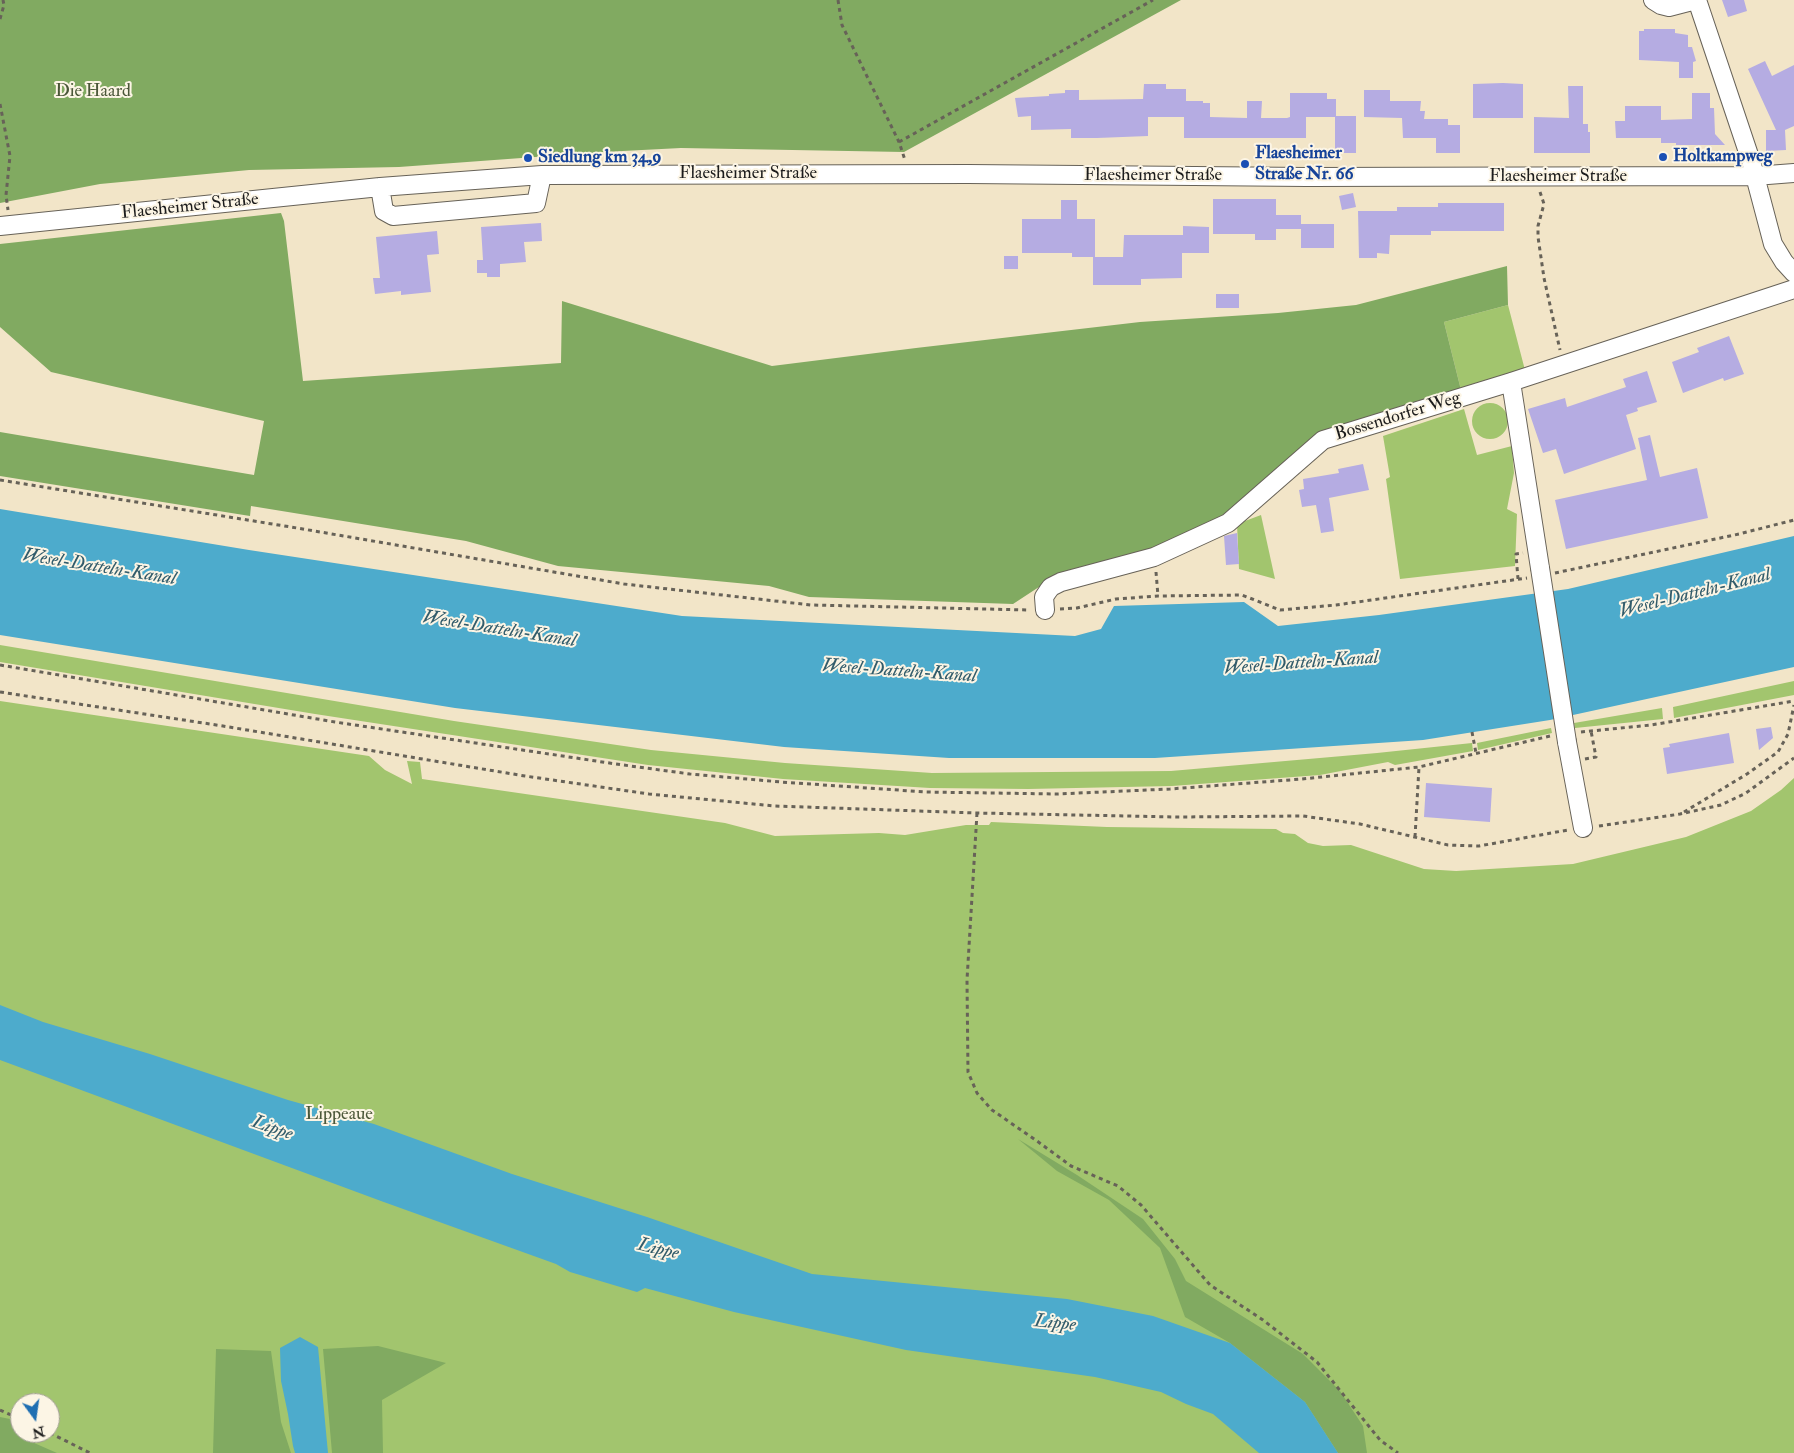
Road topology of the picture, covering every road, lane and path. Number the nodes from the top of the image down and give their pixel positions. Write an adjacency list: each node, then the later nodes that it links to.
1 (3, 0): 6 (path)
2 (838, 0): 8 (path)
3 (1153, 0): 8 (path)
4 (1653, 0): 5 (street)
5 (1696, 0): 12 (street)
6 (0, 19)
7 (0, 104): 15 (path)
8 (899, 142): 9 (path)
9 (905, 161)
10 (542, 174): 13 (street, Flaesheimer Straße); 14 (street, Flaesheimer Straße); 14 (street)
11 (1794, 174): 12 (street, Flaesheimer Straße)
12 (1755, 176): 13 (street, Flaesheimer Straße); 16 (street)
13 (1541, 177): 18 (path)
14 (380, 187): 15 (street, Flaesheimer Straße)
15 (4, 220)
16 (1794, 273)
17 (1794, 290): 18 (street, Bossendorfer Weg)
18 (1563, 365): 19 (street, Bossendorfer Weg)
19 (1511, 382): 23 (street, Bossendorfer Weg); 24 (street)
20 (0, 480): 27 (path)
21 (1794, 520): 24 (path)
22 (1516, 554): 25 (path)
23 (1154, 557): 26 (path); 27 (street, Bossendorfer Weg)
24 (1542, 573): 25 (path); 34 (street, bridge)
25 (1518, 579): 26 (path)
26 (1158, 596): 27 (path)
27 (1045, 610)
28 (0, 665): 38 (path)
29 (0, 692): 39 (path)
30 (1794, 701): 32 (path)
31 (1794, 705): 40 (path)
32 (1591, 731): 34 (path); 36 (path)
33 (1472, 732): 35 (path)
34 (1567, 736): 35 (path); 41 (street)
35 (1476, 753): 38 (path)
36 (1592, 758)
37 (1794, 758): 40 (path)
38 (1419, 767): 42 (path)
39 (977, 813): 42 (path); 45 (path)
40 (1680, 814): 41 (path)
41 (1583, 828): 42 (path)
42 (1415, 837)
43 (60, 1438): 44 (path)
44 (90, 1453)
45 (1398, 1453)

